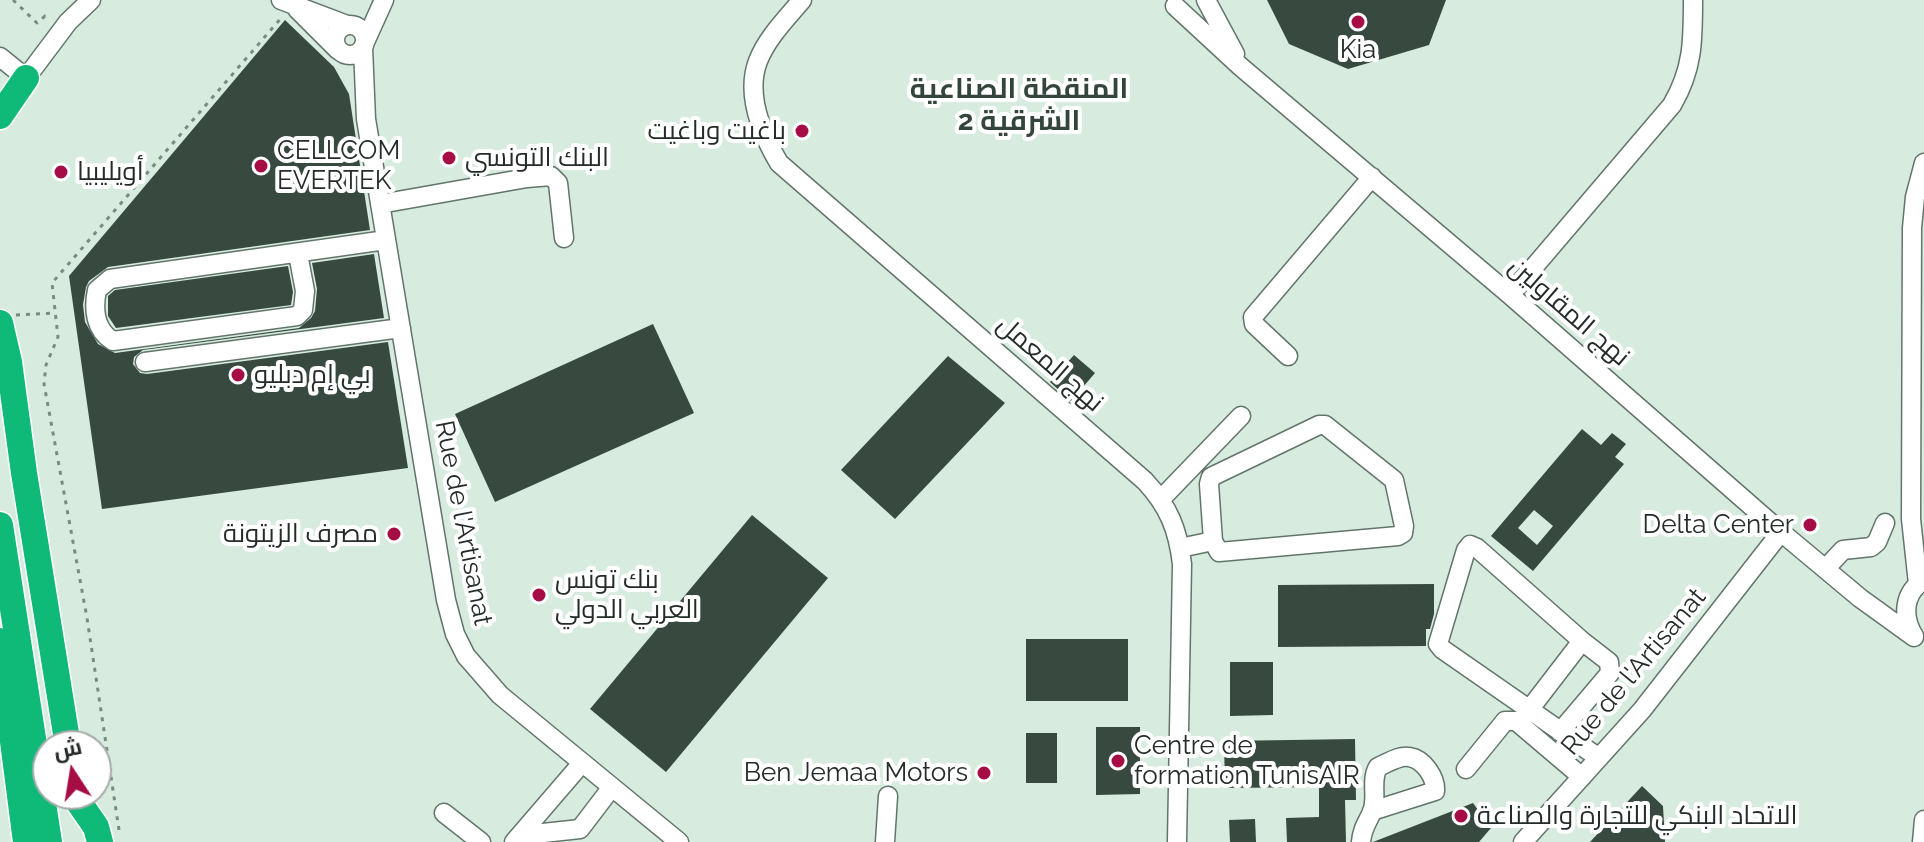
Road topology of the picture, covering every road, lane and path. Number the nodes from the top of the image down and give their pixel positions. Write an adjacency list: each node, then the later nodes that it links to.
1 (13, 0): 12 (path)
2 (91, 0): 12 (street)
3 (375, 0): 11 (street)
4 (384, 0): 13 (street, Rue de l'Artisanat)
5 (802, 0): 34 (street, نهج المعمل)
6 (1196, 0): 9 (street)
7 (1206, 0): 16 (street, نهج المقاولين)
8 (1693, 0): 26 (street)
9 (1171, 3): 16 (street, نهج المقاولين)
10 (289, 4): 11 (street); 14 (street); 28 (path)
11 (351, 26): 13 (street); 14 (street)
12 (62, 30): 17 (street)
13 (364, 45): 14 (street); 19 (street, Rue de l'Artisanat)
14 (341, 52): 19 (street, Rue de l'Artisanat)
15 (0, 57): 17 (street)
16 (1241, 67): 21 (street, نهج المقاولين)
17 (26, 78): 18 (highway)
18 (0, 116)
19 (366, 119): 22 (street, Rue de l'Artisanat)
20 (1924, 163): 41 (street)
21 (1372, 177): 26 (street, نهج المقاولين); 31 (street)
22 (380, 204): 23 (street); 24 (street, Rue de l'Artisanat)
23 (564, 238)
24 (386, 240): 25 (street); 30 (street, Rue de l'Artisanat)
25 (298, 254): 25 (street)
26 (1510, 295): 37 (street, نهج المقاولين)
27 (37, 313): 28 (path)
28 (55, 313): 65 (path)
29 (0, 323): 47 (highway)
30 (401, 328): 32 (street); 50 (street, Rue de l'Artisanat)
31 (1288, 356)
32 (145, 362)
33 (1241, 416): 34 (street)
34 (1161, 499): 39 (street, نهج المعمل)
35 (1885, 523): 40 (street)
36 (0, 525): 62 (highway)
37 (1781, 532): 40 (street, نهج المقاولين); 49 (street, Rue de l'Artisanat)
38 (1213, 541): 38 (street); 39 (street)
39 (1180, 548): 72 (street, نهج المعمل)
40 (1825, 569): 42 (street, نهج المقاولين)
41 (1917, 586): 42 (street); 43 (street)
42 (1860, 598): 43 (street, نهج المقاولين)
43 (1919, 640)
44 (0, 641): 61 (highway)
45 (1582, 641): 46 (street); 46 (street); 48 (street)
46 (1529, 710): 48 (street)
47 (65, 730)
48 (1560, 732): 49 (street)
49 (1599, 758): 52 (street, Rue de l'Artisanat)
50 (582, 763): 53 (street, Rue de l'Artisanat); 67 (street)
51 (1466, 769): 52 (street)
52 (1582, 777): 74 (street, Rue de l'Artisanat)
53 (612, 787): 60 (street); 70 (street, Rue de l'Artisanat)
54 (888, 796): 71 (street)
55 (78, 810): 63 (highway)
56 (85, 810): 64 (highway)
57 (1372, 811): 73 (street)
58 (444, 813): 66 (street)
59 (1924, 820): 75 (street)
60 (580, 829): 68 (street); 69 (street)
61 (26, 842)
62 (49, 842)
63 (81, 842)
64 (100, 842)
65 (121, 842)
66 (481, 842)
67 (514, 842)
68 (530, 842)
69 (596, 842)
70 (679, 842)
71 (885, 842)
72 (1177, 842)
73 (1361, 842)
74 (1523, 842)
75 (1922, 842)

